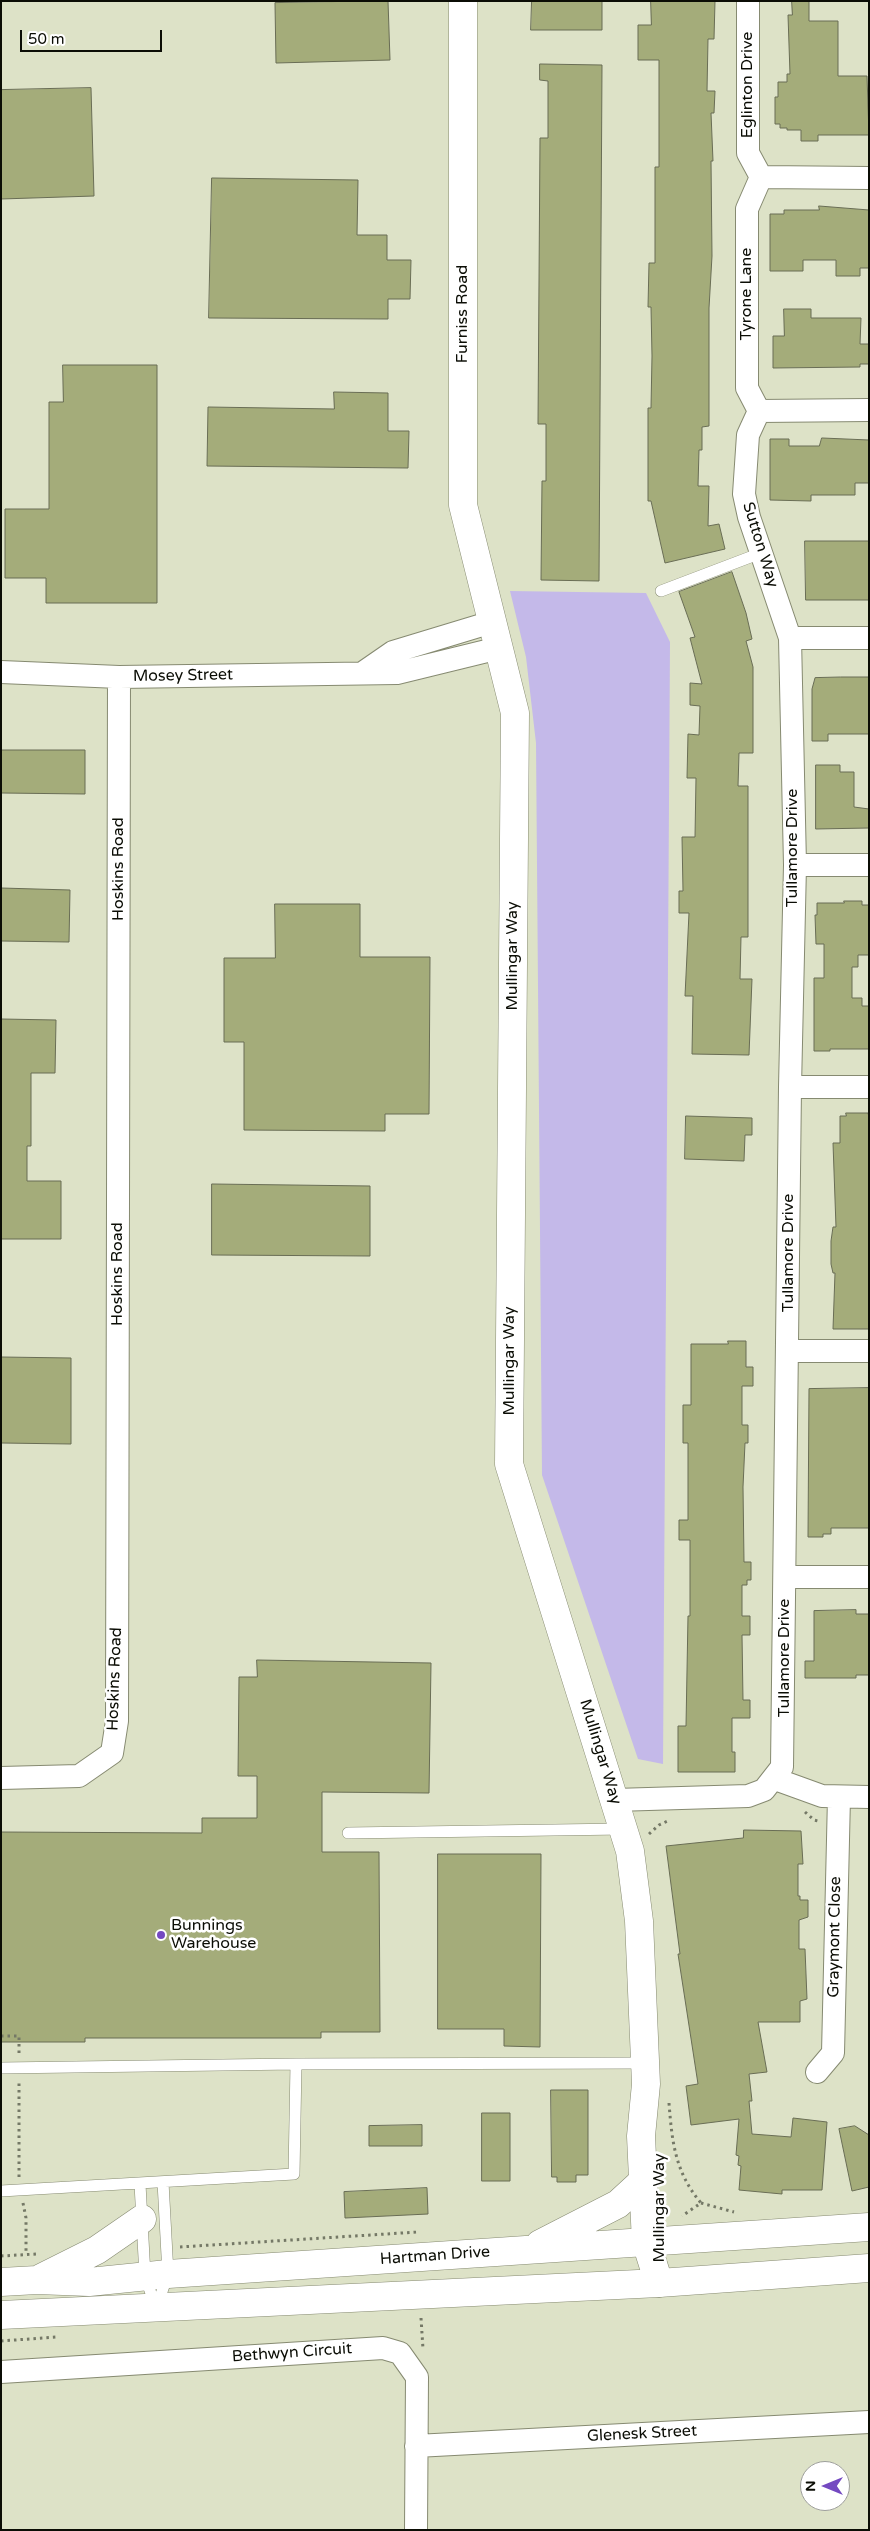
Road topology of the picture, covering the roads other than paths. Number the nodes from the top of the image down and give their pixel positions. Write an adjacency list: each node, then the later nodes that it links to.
1 (463, 1): 9 (street, Furniss Road)
2 (748, 1): 3 (street, Eglinton Drive)
3 (761, 177): 4 (street); 6 (street, Tyrone Lane)
4 (869, 178)
5 (869, 410): 6 (street)
6 (759, 411): 7 (street, Sutton Way)
7 (761, 553): 8 (lane); 10 (street, Sutton Way)
8 (661, 591)
9 (495, 635): 13 (street, Mosey Street); 26 (street, Mullingar Way)
10 (790, 638): 11 (street); 14 (street, Tullamore Drive)
11 (869, 638)
12 (1, 672): 13 (street, Mosey Street)
13 (119, 678): 22 (street, Hoskins Road)
14 (795, 865): 15 (street); 16 (street, Tullamore Drive)
15 (869, 865)
16 (790, 1087): 17 (street); 18 (street, Tullamore Drive)
17 (869, 1087)
18 (788, 1351): 19 (street); 20 (street, Tullamore Drive)
19 (869, 1351)
20 (785, 1577): 21 (street); 23 (street, Tullamore Drive)
21 (869, 1577)
22 (1, 1778)
23 (775, 1779): 24 (street); 26 (street)
24 (839, 1797): 25 (street); 31 (street, Graymont Close)
25 (869, 1797)
26 (615, 1800): 28 (street, Mullingar Way)
27 (348, 1833): 28 (lane)
28 (634, 1835): 32 (street, Mullingar Way)
29 (296, 2064): 30 (lane); 32 (lane); 34 (lane)
30 (1, 2068)
31 (817, 2072)
32 (645, 2073): 33 (street, Mullingar Way); 39 (street, Mullingar Way)
33 (643, 2180): 39 (street, Mullingar Way); 40 (street)
34 (163, 2182): 35 (lane); 41 (lane)
35 (140, 2184): 36 (lane); 37 (lane)
36 (1, 2192)
37 (142, 2219): 41 (lane); 43 (street)
38 (869, 2228): 39 (street, Hartman Drive)
39 (657, 2234): 40 (street, Hartman Drive); 45 (street, Mullingar Way)
40 (527, 2250): 41 (street, Hartman Drive)
41 (160, 2266): 43 (street, Hartman Drive); 46 (lane); 46 (lane)
42 (869, 2268): 45 (street)
43 (37, 2280): 44 (street, Hartman Drive)
44 (1, 2282)
45 (659, 2283): 46 (street)
46 (156, 2308): 47 (street)
47 (1, 2316)
48 (1, 2372): 50 (street, Bethwyn Circuit)
49 (869, 2422): 50 (street, Glenesk Street)
50 (416, 2446): 51 (street, Bethwyn Circuit)
51 (416, 2530)

